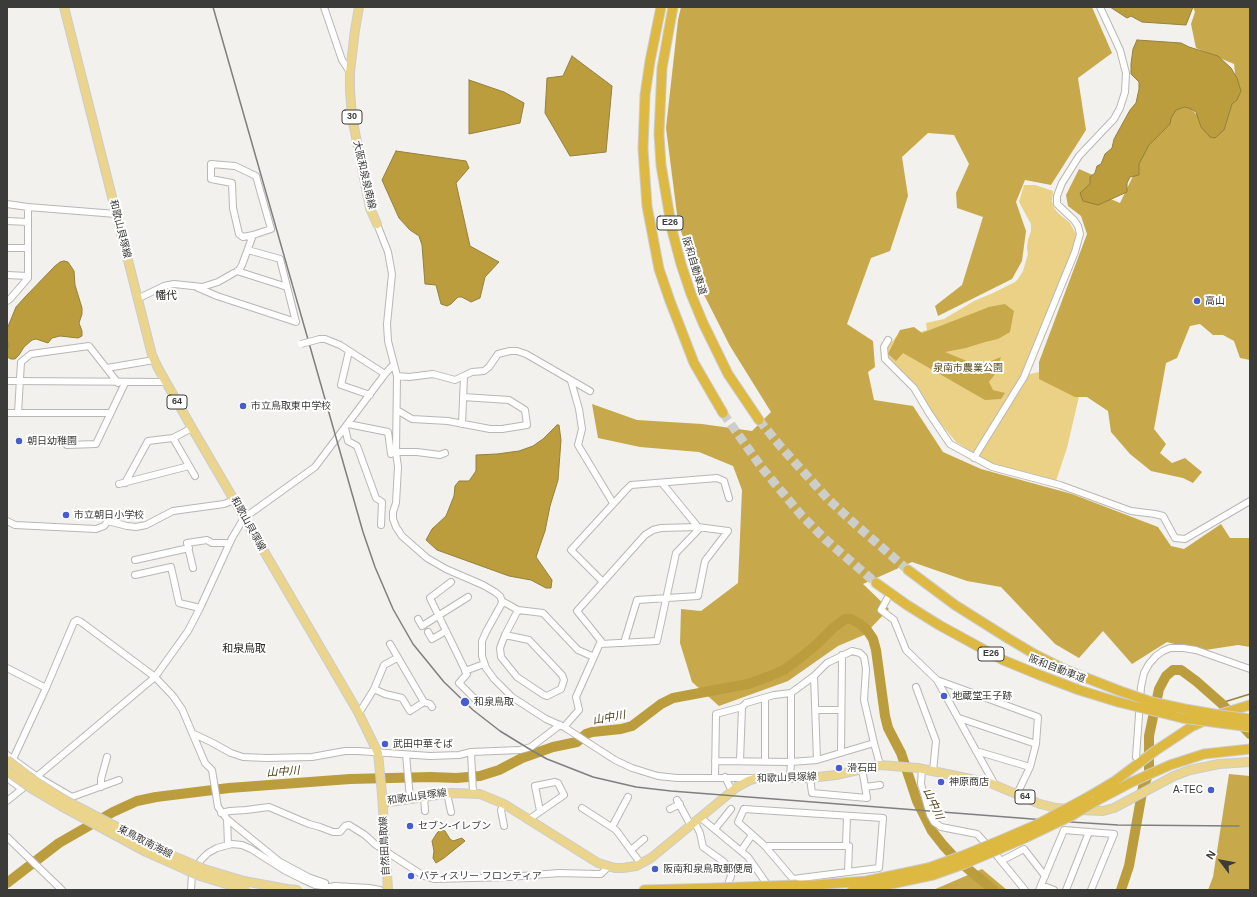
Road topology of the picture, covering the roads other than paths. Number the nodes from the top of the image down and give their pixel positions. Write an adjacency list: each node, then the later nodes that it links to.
1 (64, 7): 10 (main road, 和歌山貝塚線 / 64)
2 (324, 7): 7 (street)
3 (359, 7): 7 (main road, 大阪和泉泉南線 / 30)
4 (662, 7): 46 (highway, E26)
5 (672, 7): 47 (highway, 阪和自動車道 / E26)
6 (1100, 7): 55 (street)
7 (350, 72): 13 (main road, 大阪和泉泉南線 / 30)
8 (7, 204): 9 (street)
9 (28, 207): 10 (street); 12 (street)
10 (116, 214): 23 (main road, 和歌山貝塚線 / 64)
11 (7, 221): 12 (street)
12 (28, 222): 16 (street)
13 (377, 224): 29 (street)
14 (253, 235): 14 (street); 17 (street)
15 (7, 248): 16 (street)
16 (28, 248): 20 (street)
17 (248, 250): 18 (street); 22 (street)
18 (237, 271): 21 (street); 22 (street)
19 (7, 275): 20 (street)
20 (28, 276): 24 (street)
21 (194, 286): 22 (street); 23 (street)
22 (287, 287)
23 (137, 299): 28 (main road, 和歌山貝塚線 / 64)
24 (7, 301)
25 (888, 340): 55 (street)
26 (301, 344): 27 (street, bridge)
27 (349, 351): 31 (street); 40 (street)
28 (154, 360): 30 (street); 37 (main road, 和歌山貝塚線 / 64)
29 (394, 364): 31 (street); 32 (street)
30 (107, 368): 35 (street); 38 (street)
31 (385, 374): 40 (street)
32 (397, 376): 33 (street); 42 (street)
33 (464, 376): 36 (street); 41 (street)
34 (7, 381): 35 (street)
35 (20, 381): 38 (street); 44 (street)
36 (572, 381): 39 (street); 62 (street)
37 (166, 382): 38 (street); 50 (main road, 和歌山貝塚線 / 64)
38 (122, 383): 45 (street)
39 (590, 391)
40 (370, 395): 49 (street)
41 (463, 397): 48 (street); 48 (street)
42 (397, 410): 48 (street); 53 (street)
43 (7, 413): 44 (street)
44 (18, 413): 45 (street)
45 (109, 413): 52 (street)
46 (723, 413)
47 (759, 420)
48 (462, 424)
49 (347, 426): 53 (street); 63 (street); 65 (street)
50 (192, 428): 51 (street); 60 (main road, 和歌山貝塚線 / 64)
51 (173, 438): 56 (street); 56 (street)
52 (67, 445)
53 (394, 453): 54 (street); 79 (street)
54 (445, 453)
55 (974, 458): 61 (street)
56 (189, 466): 57 (street)
57 (196, 476)
58 (662, 483): 59 (street); 62 (street); 66 (street)
59 (730, 498)
60 (234, 500): 63 (main road, 和歌山貝塚線 / 64); 64 (street)
61 (1250, 501)
62 (613, 503): 74 (street)
63 (244, 518): 67 (street); 112 (main road, 和歌山貝塚線 / 64)
64 (7, 521)
65 (381, 525)
66 (699, 527): 74 (street); 77 (street); 77 (street)
67 (230, 543): 68 (street); 80 (street)
68 (189, 548): 69 (street); 70 (street)
69 (135, 560)
70 (193, 568)
71 (908, 570): 114 (highway, 阪和自動車道 / E26, bridge)
72 (135, 575): 80 (street)
73 (451, 582): 82 (street)
74 (603, 582): 89 (street)
75 (876, 583): 116 (highway, 阪和自動車道 / E26, bridge)
76 (468, 597): 82 (street)
77 (667, 598): 87 (street); 87 (street)
78 (888, 599): 99 (street)
79 (502, 602): 81 (street); 93 (street)
80 (200, 608): 98 (street)
81 (518, 610): 86 (street); 91 (street)
82 (438, 615): 83 (street); 84 (street)
83 (418, 619)
84 (446, 631): 85 (street); 96 (street)
85 (428, 632)
86 (505, 635): 86 (street)
87 (624, 643): 89 (street)
88 (390, 644): 92 (street)
89 (600, 644): 91 (street)
90 (842, 655): 97 (street); 111 (street); 118 (street)
91 (594, 657): 115 (street)
92 (397, 658): 102 (street); 105 (street)
93 (484, 664): 96 (street); 115 (street)
94 (7, 668): 101 (street)
95 (1250, 668): 127 (street)
96 (465, 671): 106 (street)
97 (814, 676): 103 (street); 110 (street)
98 (155, 677): 101 (street); 117 (street); 142 (street)
99 (937, 680): 113 (street); 119 (street)
100 (916, 687): 141 (street)
101 (46, 688): 129 (street)
102 (374, 689): 105 (street); 112 (street)
103 (790, 694): 104 (street); 134 (street)
104 (765, 698): 109 (street); 133 (street)
105 (424, 702): 108 (street)
106 (479, 703)
107 (1250, 705): 163 (highway, bridge)
108 (432, 706)
109 (742, 707): 131 (street); 132 (street)
110 (816, 710): 111 (street); 130 (street)
111 (841, 710): 123 (street)
112 (358, 712): 126 (main road, 和歌山貝塚線 / 64)
113 (958, 718): 119 (street); 121 (street)
114 (1250, 718)
115 (562, 726): 122 (street); 143 (street)
116 (1250, 727)
117 (194, 734): 126 (street); 172 (street)
118 (874, 743): 123 (street); 136 (street)
119 (1036, 744): 137 (street)
120 (1250, 749): 163 (highway)
121 (976, 751): 137 (street); 151 (street)
122 (471, 752): 125 (street); 155 (street)
123 (841, 753): 130 (street)
124 (7, 754): 129 (street)
125 (406, 755): 126 (street); 159 (street)
126 (379, 757): 162 (main road, 和歌山貝塚線 / 64)
127 (1136, 757)
128 (107, 758): 152 (street)
129 (10, 760): 142 (street); 198 (main road, 東鳥取南海線, bridge)
130 (817, 760): 134 (street)
131 (715, 761): 132 (street); 143 (street)
132 (740, 761): 133 (street)
133 (765, 761): 134 (street)
134 (791, 762): 147 (street)
135 (1250, 762): 158 (main road, 和歌山貝塚線 / 64)
136 (884, 766): 138 (main road, 和歌山貝塚線 / 64); 139 (main road, 和歌山貝塚線 / 64)
137 (1030, 768): 158 (street)
138 (862, 769): 148 (main road, 和歌山貝塚線 / 64); 153 (street)
139 (920, 769): 141 (main road, 和歌山貝塚線 / 64); 190 (street)
140 (7, 771): 201 (main road, 東鳥取南海線, bridge)
141 (933, 771): 151 (main road, 和歌山貝塚線 / 64)
142 (36, 776): 152 (street); 154 (street)
143 (715, 777): 144 (street)
144 (725, 777): 146 (street); 156 (street)
145 (7, 778): 154 (street)
146 (757, 778): 147 (main road, 和歌山貝塚線 / 64); 156 (main road, 和歌山貝塚線 / 64)
147 (790, 778): 148 (main road, 和歌山貝塚線 / 64)
148 (810, 778): 153 (street)
149 (119, 780): 152 (street)
150 (880, 785): 153 (street)
151 (995, 785): 158 (main road, 和歌山貝塚線 / 64)
152 (101, 787)
153 (865, 787)
154 (22, 789): 164 (street)
155 (473, 790): 157 (main road, 和歌山貝塚線 / 64); 165 (main road, 和歌山貝塚線 / 64)
156 (732, 791): 176 (main road, 和歌山貝塚線 / 64)
157 (447, 793): 160 (main road, 和歌山貝塚線 / 64); 171 (street)
158 (1017, 794)
159 (410, 795): 160 (main road, 和歌山貝塚線 / 64); 162 (main road, 和歌山貝塚線 / 64)
160 (424, 796): 169 (street)
161 (628, 797): 178 (street)
162 (383, 799): 189 (main road, 自然田鳥取線)
163 (1092, 799): 193 (highway, bridge)
164 (7, 800)
165 (504, 804): 175 (main road, 和歌山貝塚線 / 64); 177 (street)
166 (582, 808): 178 (street)
167 (670, 809): 176 (street)
168 (731, 809): 179 (street)
169 (425, 811)
170 (540, 811): 170 (street); 175 (street)
171 (451, 812)
172 (222, 813): 174 (street); 189 (street)
173 (847, 816): 181 (street); 186 (street); 194 (street)
174 (227, 819): 184 (street); 197 (street)
175 (528, 820): 192 (main road, 和歌山貝塚線 / 64)
176 (696, 822): 179 (street); 191 (main road, 和歌山貝塚線 / 64); 206 (street)
177 (504, 826)
178 (612, 827): 187 (street)
179 (715, 829): 188 (street)
180 (1089, 832): 195 (street); 211 (street); 212 (street)
181 (752, 835): 185 (street); 188 (street)
182 (7, 837): 199 (street)
183 (644, 839): 187 (street)
184 (228, 845): 197 (street); 200 (street)
185 (765, 846): 186 (street); 194 (street)
186 (846, 846): 194 (street)
187 (631, 850): 191 (street)
188 (741, 851): 207 (street)
189 (386, 852): 192 (street); 204 (main road, 自然田鳥取線)
190 (1001, 860): 195 (street); 209 (street)
191 (641, 864): 192 (main road, 和歌山貝塚線 / 64)
192 (608, 867)
193 (930, 871): 205 (highway, bridge); 208 (highway)
194 (848, 872)
195 (1045, 876): 196 (street)
196 (1040, 887): 210 (street)
197 (338, 888): 203 (street)
198 (286, 889): 202 (main road, 東鳥取南海線)
199 (62, 890)
200 (191, 890)
201 (246, 890)
202 (297, 890)
203 (380, 890)
204 (388, 890)
205 (644, 890)
206 (726, 890)
207 (771, 890)
208 (852, 890)
209 (1025, 890)
210 (1054, 890)
211 (1066, 890)
212 (1091, 890)

